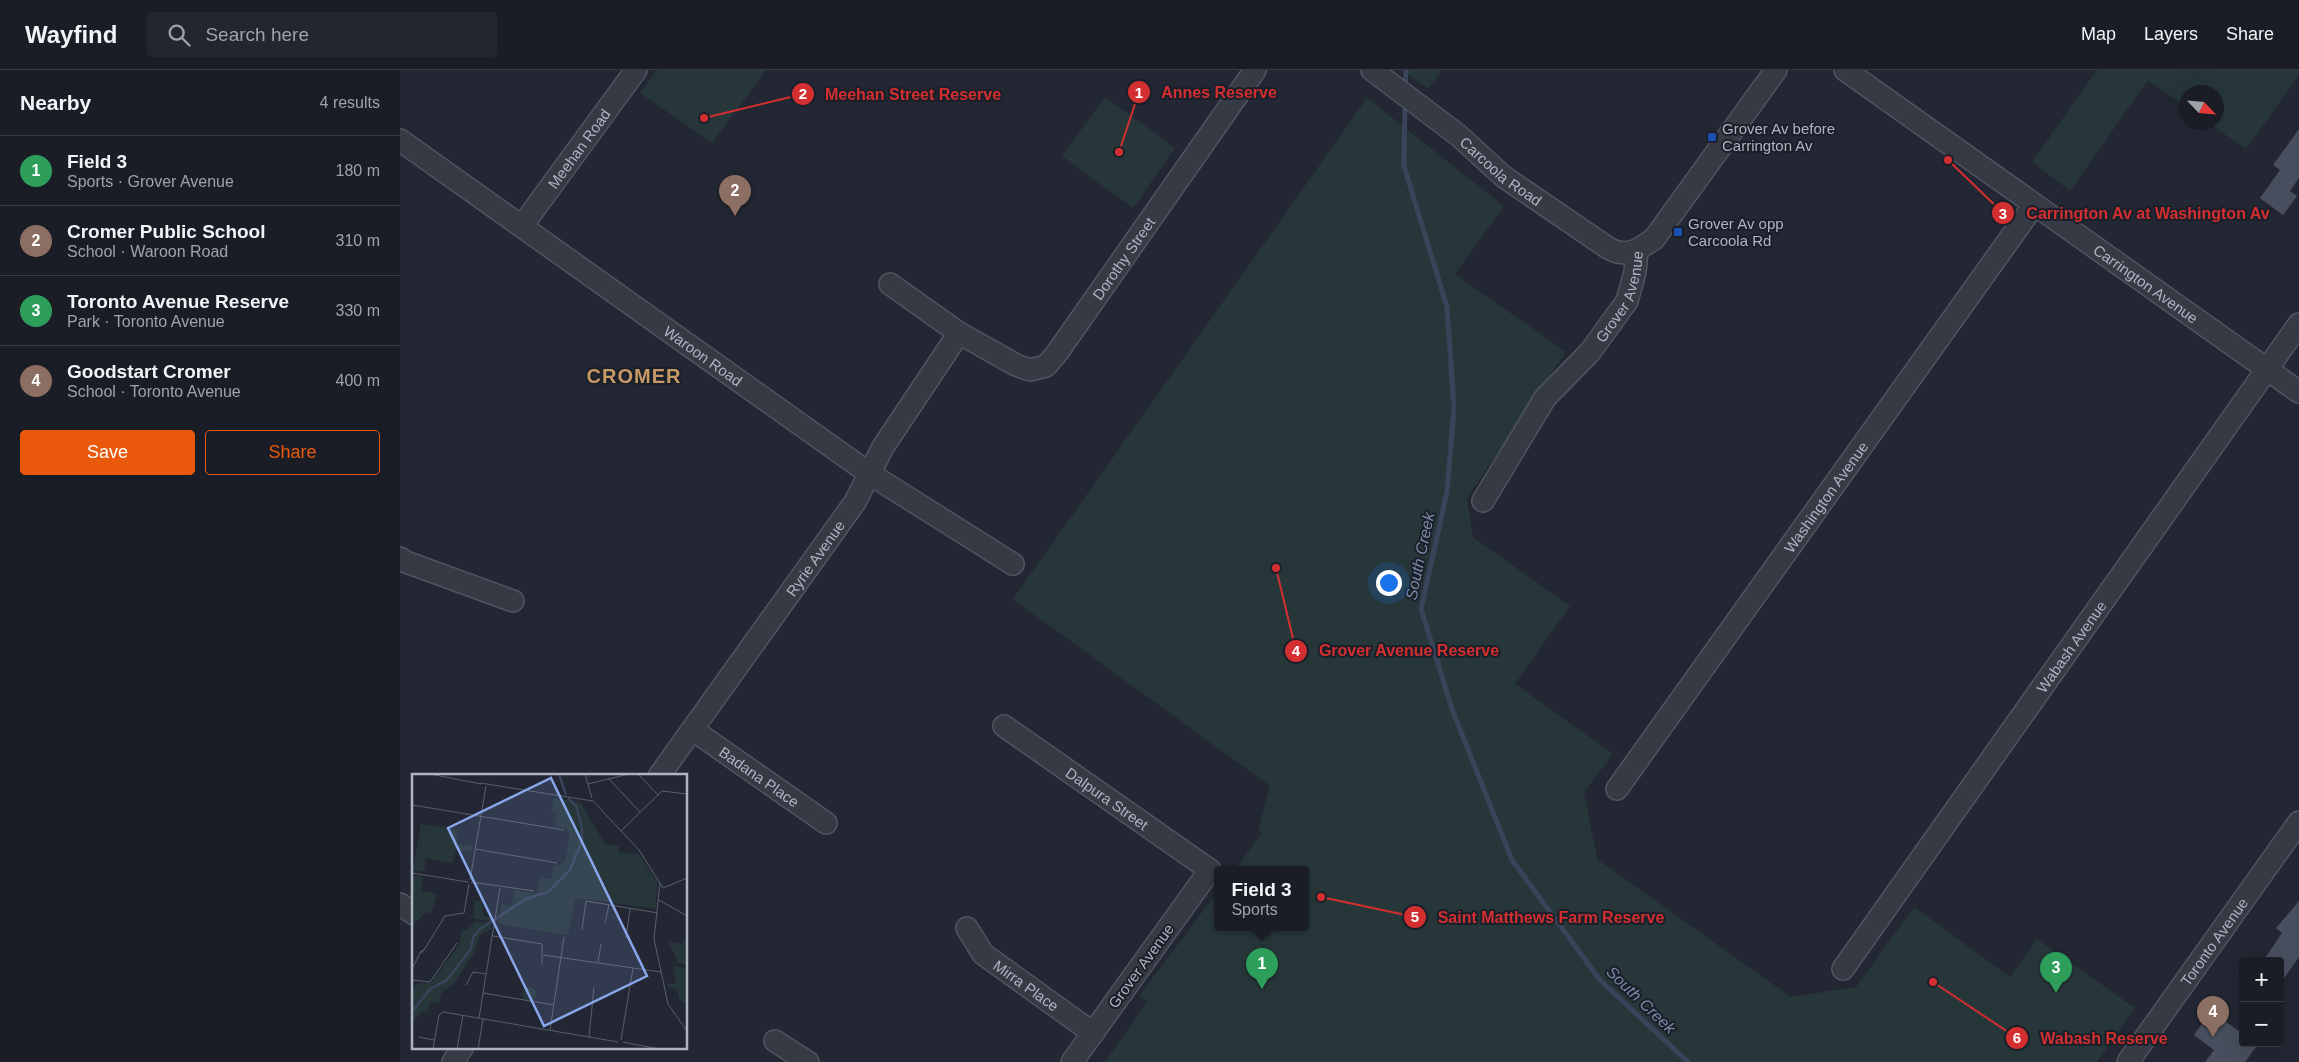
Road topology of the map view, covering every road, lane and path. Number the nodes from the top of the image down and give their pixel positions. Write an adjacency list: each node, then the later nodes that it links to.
1 (636, 70): 8 (street, Meehan Road)
2 (1255, 70): 12 (street, Dorothy Street)
3 (1776, 70): 9 (street, Grover Avenue)
4 (1845, 70): 7 (street, Carrington Avenue)
5 (1378, 74): 9 (street, Carcoola Road)
6 (400, 140): 8 (street, Waroon Road)
7 (2034, 205): 13 (street, Carrington Avenue); 23 (street, Washington Avenue)
8 (522, 226): 15 (street, Waroon Road)
9 (1638, 250): 16 (street, Grover Avenue)
10 (890, 284): 12 (street, Dorothy Street)
11 (2299, 324): 13 (street, Wabash Avenue)
12 (959, 333): 15 (street, Ryrie Avenue)
13 (2267, 369): 14 (street, Carrington Avenue); 30 (street, Wabash Avenue)
14 (2299, 392)
15 (870, 474): 18 (street, Waroon Road); 21 (street, Ryrie Avenue)
16 (1483, 501)
17 (400, 558): 19 (street)
18 (1013, 564)
19 (513, 601)
20 (1004, 726): 26 (street, Dalpura Street)
21 (693, 730): 22 (street, Ryrie Avenue); 25 (street, Badana Place)
22 (660, 774)
23 (1617, 789)
24 (2299, 822): 37 (street, Toronto Avenue)
25 (826, 823)
26 (1210, 870): 31 (street, Grover Avenue)
27 (400, 904): 28 (street)
28 (412, 913)
29 (967, 928): 31 (street, Mirra Place)
30 (1843, 969)
31 (1093, 1034): 36 (street, Grover Avenue)
32 (775, 1041): 35 (street)
33 (461, 1050): 34 (street)
34 (453, 1062)
35 (808, 1062)
36 (1072, 1062)
37 (2128, 1062)

